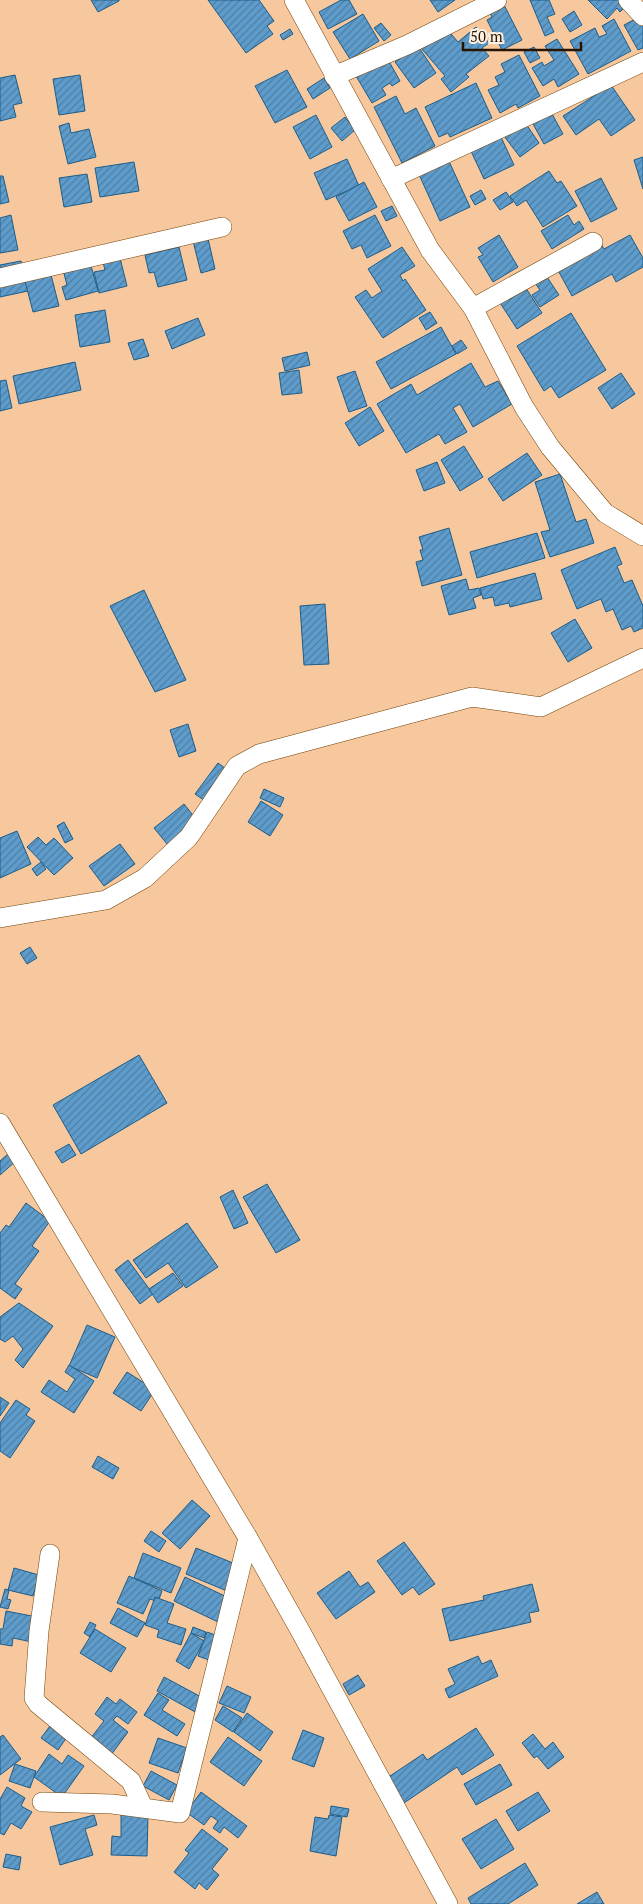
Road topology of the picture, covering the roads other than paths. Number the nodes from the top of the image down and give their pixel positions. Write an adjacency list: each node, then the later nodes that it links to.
1 (294, 0): 6 (street)
2 (497, 0): 6 (street)
3 (628, 0): 4 (street)
4 (643, 16)
5 (643, 62): 7 (street)
6 (334, 76): 7 (street)
7 (391, 179): 11 (street)
8 (222, 227): 10 (street)
9 (593, 242): 11 (street)
10 (0, 278)
11 (473, 308): 12 (street)
12 (643, 536)
13 (643, 658): 14 (street)
14 (0, 918)
15 (0, 1123): 16 (street)
16 (248, 1538): 19 (street); 20 (street)
17 (50, 1554): 19 (street)
18 (42, 1802): 19 (street)
19 (143, 1807)
20 (448, 1904)

